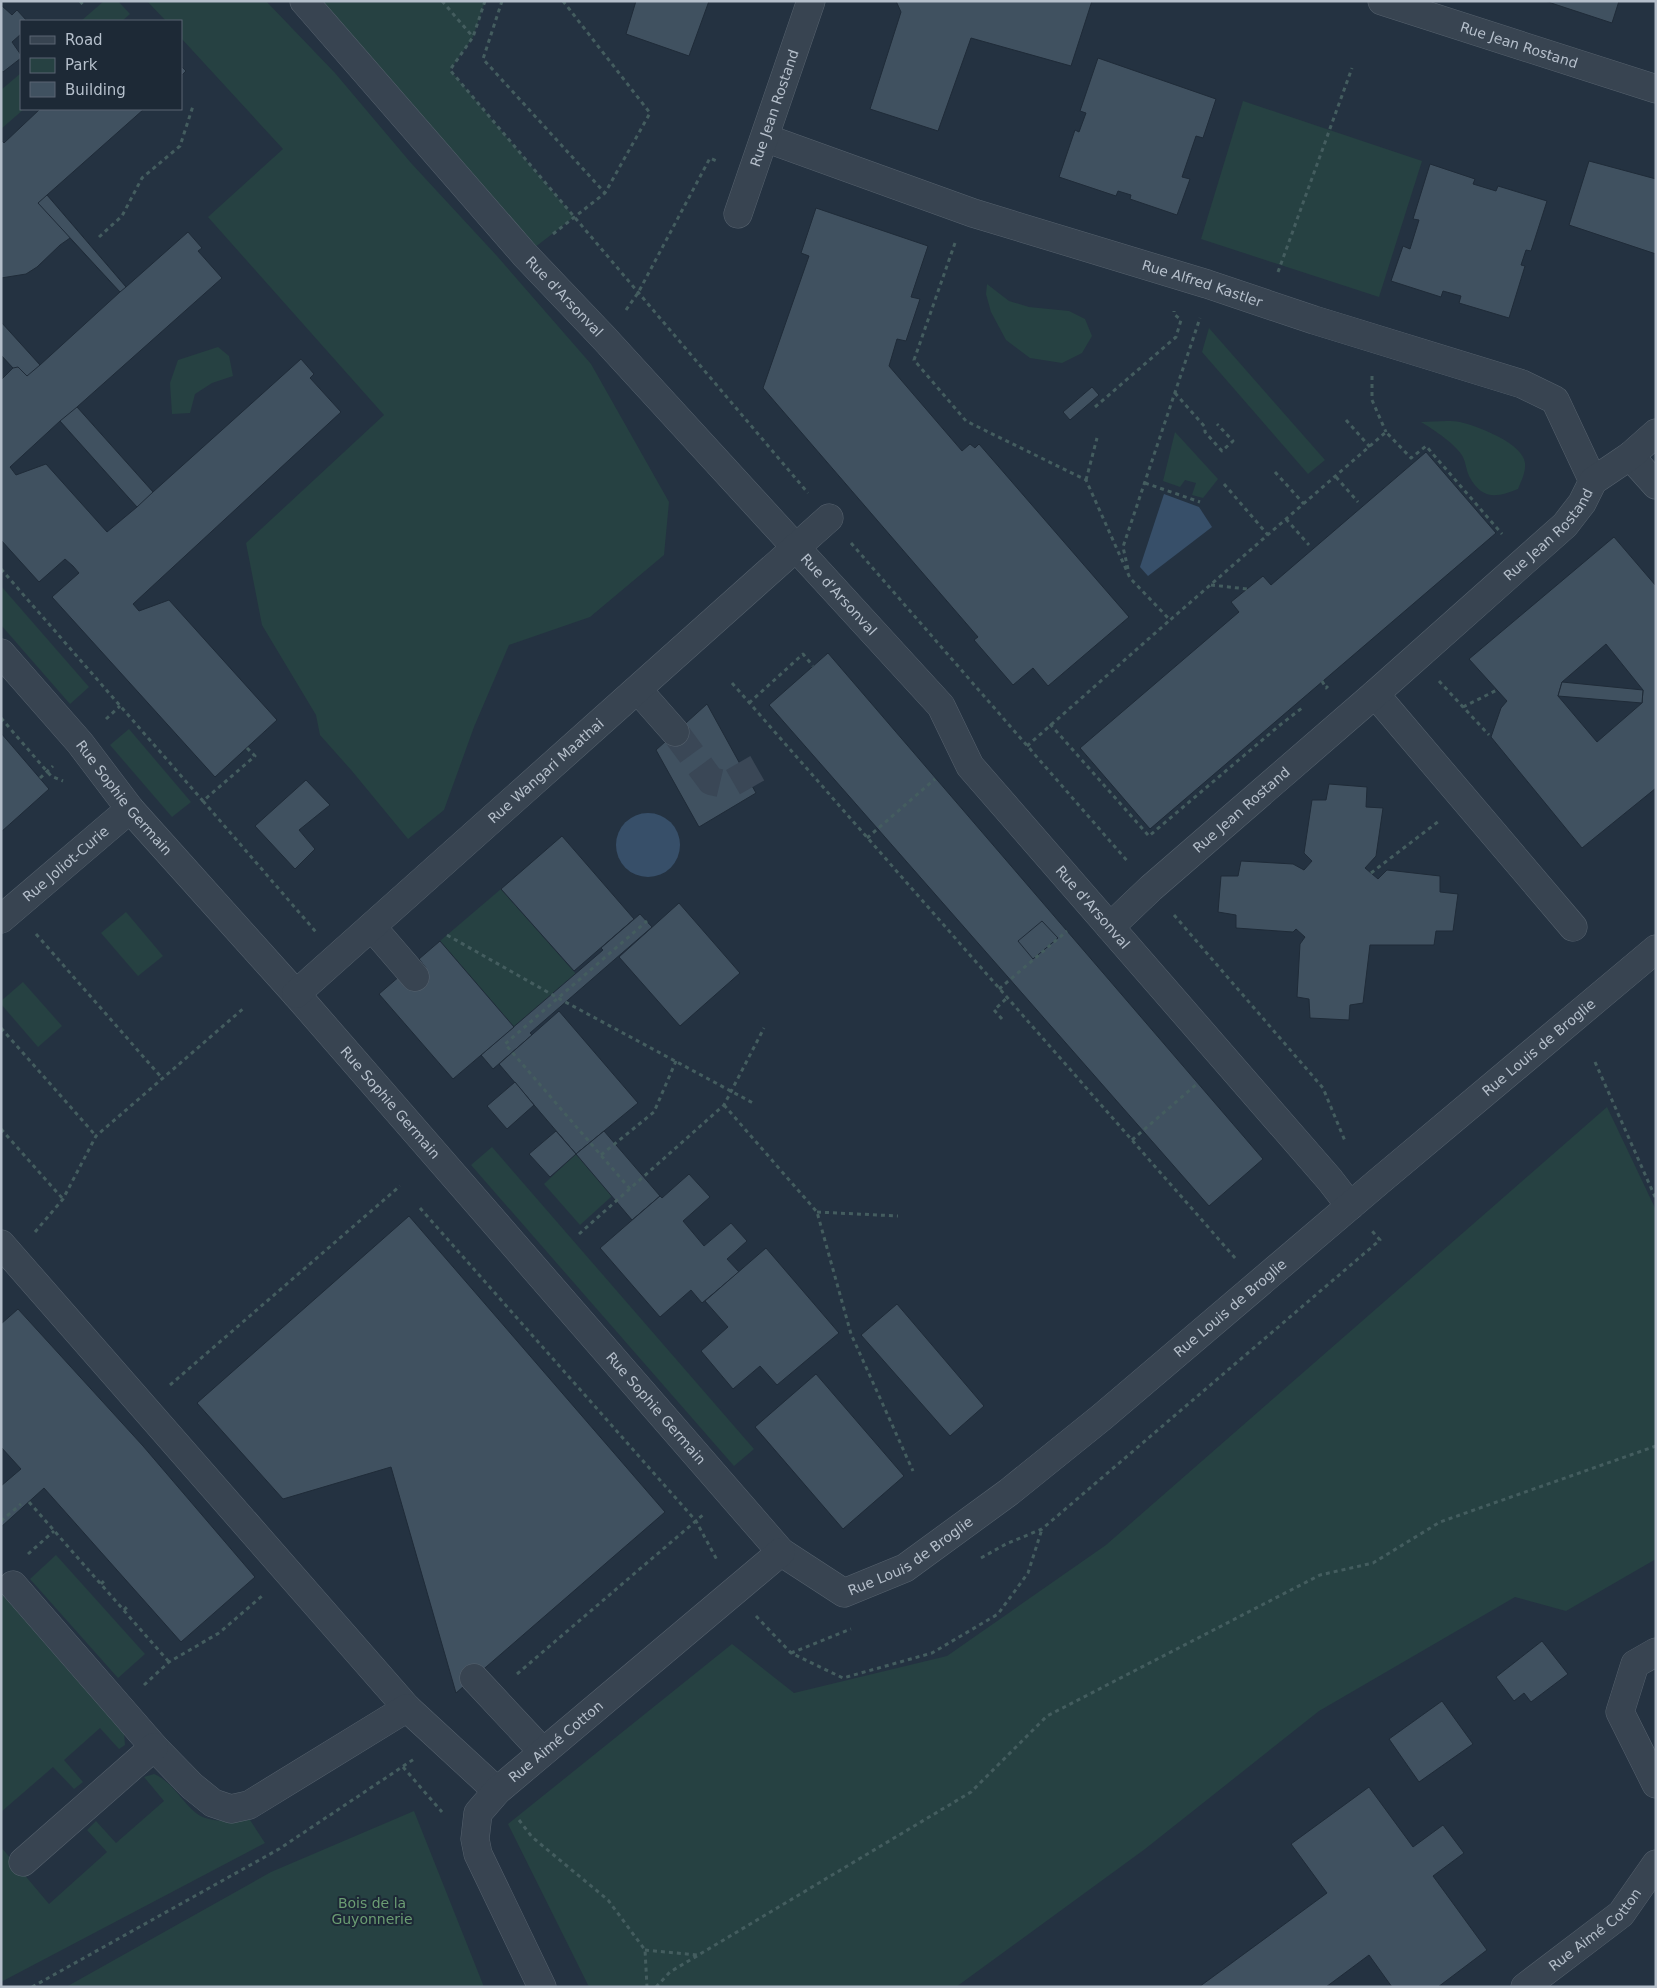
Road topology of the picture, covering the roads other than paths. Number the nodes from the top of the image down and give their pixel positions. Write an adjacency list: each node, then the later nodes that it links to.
1 (304, 1): 12 (street, Rue d'Arsonval)
2 (810, 1): 5 (street, Rue Jean Rostand)
3 (1382, 1): 4 (street, Rue Jean Rostand)
4 (1655, 86)
5 (765, 138): 6 (street, Rue Jean Rostand); 9 (street, Rue Alfred Kastler)
6 (738, 214)
7 (1656, 433): 8 (street, Rue Jean Rostand)
8 (1630, 456): 9 (street, Rue Jean Rostand); 10 (street)
9 (1594, 481): 15 (street, Rue Jean Rostand)
10 (1656, 486)
11 (829, 518): 12 (street, Rue Wangari Maathai)
12 (796, 549): 14 (street, Rue Wangari Maathai); 20 (street, Rue d'Arsonval)
13 (1, 653): 17 (street, Rue Sophie Germain)
14 (638, 690): 16 (street); 19 (street, Rue Wangari Maathai)
15 (1375, 694): 20 (street, Rue Jean Rostand); 21 (street)
16 (675, 732)
17 (130, 809): 18 (street, Rue Joliot-Curie); 24 (street, Rue Sophie Germain)
18 (1, 920)
19 (372, 927): 23 (street); 24 (street, Rue Wangari Maathai)
20 (1110, 927): 25 (street, Rue d'Arsonval)
21 (1573, 927)
22 (1656, 949): 25 (street, Rue Louis de Broglie)
23 (415, 977)
24 (296, 994): 27 (street, Rue Sophie Germain)
25 (1350, 1206): 27 (street, Rue Louis de Broglie)
26 (7, 1251): 31 (street)
27 (781, 1552): 33 (street, Rue Aimé Cotton)
28 (13, 1585): 32 (street)
29 (1656, 1652): 34 (street)
30 (482, 1687): 33 (street)
31 (406, 1708): 32 (street); 35 (street)
32 (154, 1746): 36 (street)
33 (543, 1752): 35 (street, Rue Aimé Cotton)
34 (1656, 1784)
35 (497, 1791): 38 (street, Rue Aimé Cotton)
36 (23, 1862)
37 (1656, 1864): 39 (street, Rue Aimé Cotton)
38 (542, 1987)
39 (1525, 1987)

